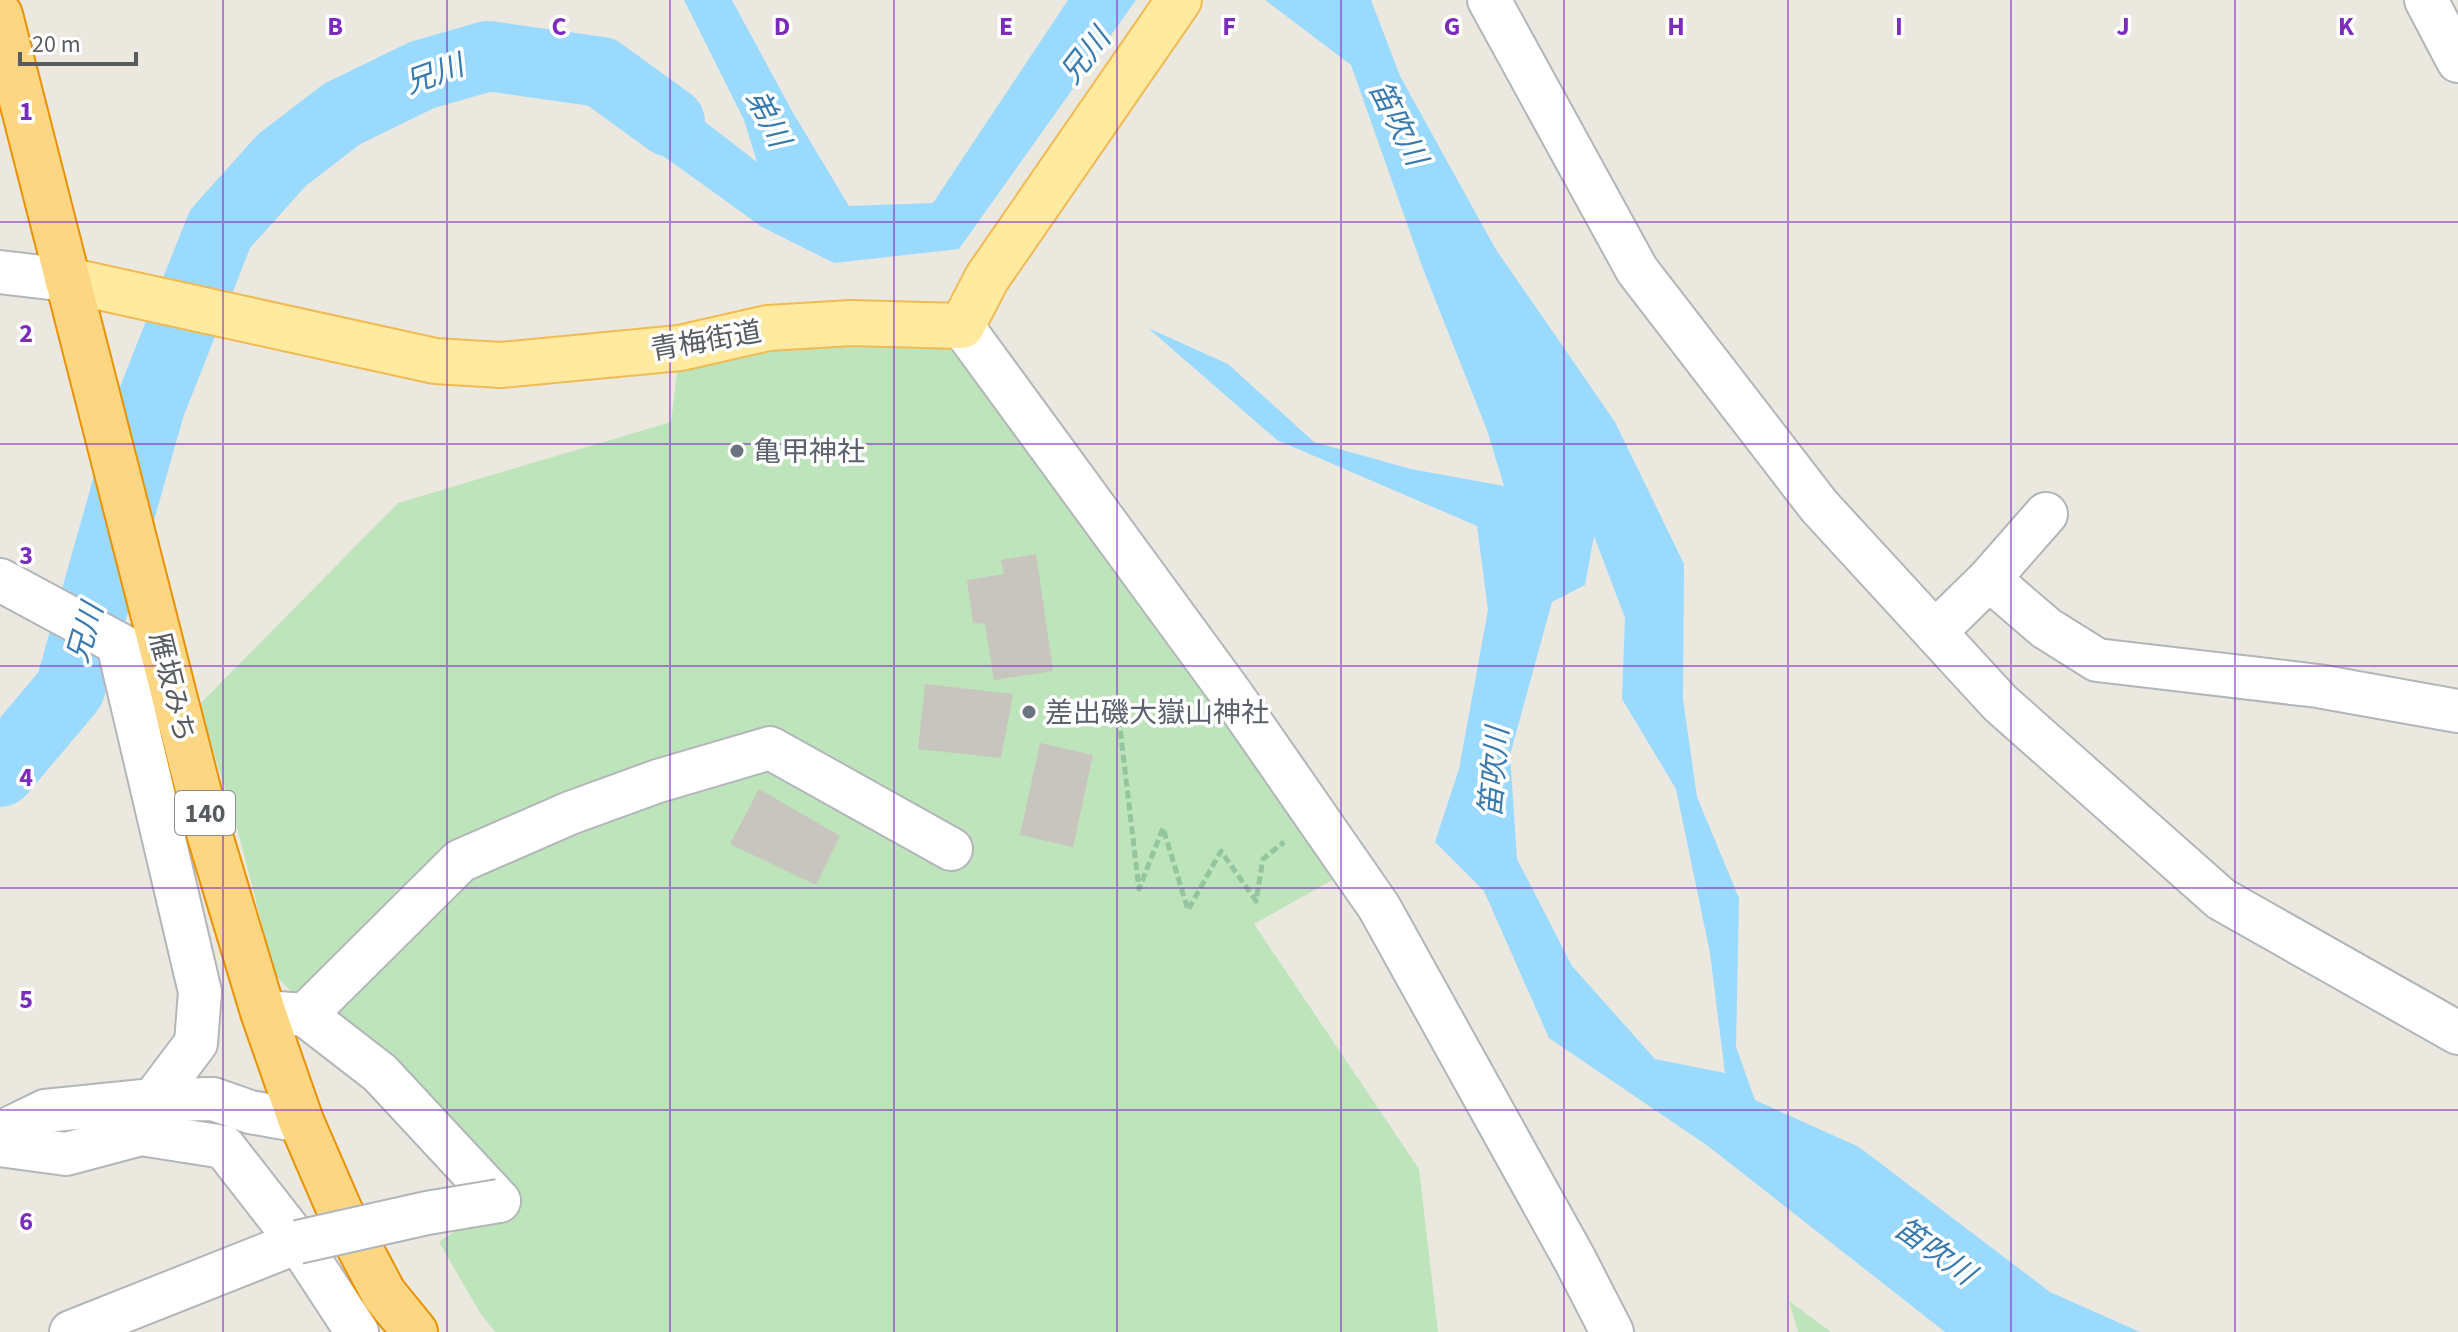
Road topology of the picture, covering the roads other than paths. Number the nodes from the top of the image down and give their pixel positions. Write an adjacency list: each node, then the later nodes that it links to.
1 (1179, 0): 8 (main road)
2 (1489, 0): 12 (street)
3 (2426, 0): 5 (street)
4 (0, 15): 7 (highway, 雁坂みち / 140)
5 (2458, 61)
6 (0, 272): 7 (street)
7 (67, 280): 8 (main road, 青梅街道); 14 (highway, 雁坂みち / 140)
8 (962, 326): 28 (street)
9 (2046, 514): 10 (street)
10 (1989, 579): 12 (street); 15 (street)
11 (9, 584): 13 (street)
12 (1935, 632): 19 (street)
13 (118, 644): 14 (street); 20 (street)
14 (169, 672): 17 (highway, 雁坂みち / 140)
15 (2458, 711)
16 (951, 849): 18 (street)
17 (263, 1012): 18 (street); 21 (highway, 雁坂みち / 140)
18 (305, 1015): 24 (street, bridge)
19 (2458, 1033)
20 (153, 1100): 21 (street); 22 (street)
21 (301, 1121): 27 (highway, 雁坂みち / 140)
22 (0, 1133)
23 (0, 1145): 24 (street)
24 (298, 1242): 25 (street); 26 (street)
25 (71, 1332)
26 (357, 1332)
27 (415, 1332)
28 (1612, 1332)

